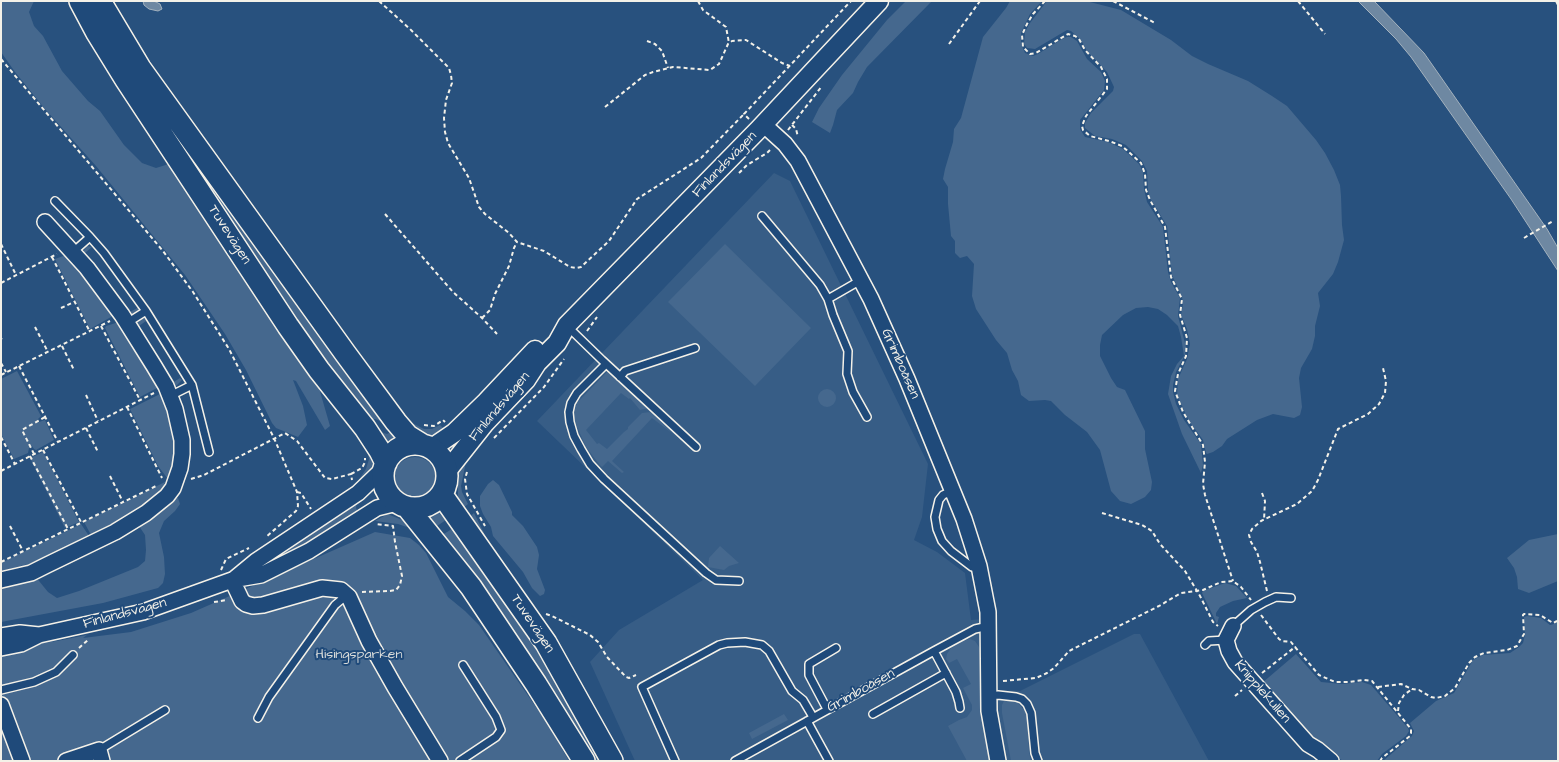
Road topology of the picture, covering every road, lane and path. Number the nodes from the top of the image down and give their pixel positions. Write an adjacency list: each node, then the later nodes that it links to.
1 (80, 1): 80 (main road, Tuvevägen)
2 (100, 1): 72 (main road, Tuvevägen)
3 (379, 1): 31 (path)
4 (698, 1): 16 (path)
5 (851, 1): 19 (path)
6 (879, 1): 23 (street, Finlandsvägen)
7 (980, 1): 17 (path)
8 (1045, 1): 109 (path)
9 (1114, 1): 13 (path)
10 (1298, 1): 14 (path)
11 (1556, 1): 12 (path)
12 (1558, 5)
13 (1155, 23)
14 (1326, 34)
15 (647, 41): 20 (path)
16 (729, 43): 19 (path); 20 (path)
17 (949, 44)
18 (1, 59): 70 (path)
19 (790, 66): 22 (path)
20 (668, 68): 21 (path)
21 (605, 106)
22 (744, 114): 23 (path); 31 (path)
23 (755, 121): 36 (street, Grimboåsen); 44 (street, Finlandsvägen)
24 (55, 201): 29 (lane)
25 (385, 214): 42 (path)
26 (762, 216): 38 (lane)
27 (45, 222): 33 (street)
28 (1553, 222): 30 (path)
29 (90, 237): 33 (lane); 41 (lane)
30 (1524, 238)
31 (517, 242): 42 (path)
32 (1, 244): 35 (path)
33 (71, 250): 34 (path); 43 (street)
34 (52, 257): 35 (path); 39 (path)
35 (16, 275): 37 (path)
36 (861, 280): 38 (lane); 86 (street, Grimboåsen)
37 (1, 283)
38 (828, 299): 66 (lane)
39 (74, 302): 40 (path); 47 (path)
40 (61, 308)
41 (146, 311): 43 (lane); 60 (lane)
42 (482, 318): 48 (path)
43 (125, 319): 45 (path); 61 (street)
44 (567, 325): 53 (lane); 72 (street, Finlandsvägen); 83 (street, Finlandsvägen)
45 (101, 326): 47 (path); 63 (path)
46 (35, 327): 51 (path)
47 (90, 332): 49 (path)
48 (497, 334)
49 (62, 345): 51 (path); 56 (path)
50 (695, 348): 59 (lane)
51 (48, 352): 54 (path)
52 (1, 363): 57 (path)
53 (606, 364): 59 (lane); 108 (lane)
54 (19, 366): 57 (path); 65 (path)
55 (1383, 368): 96 (path)
56 (74, 370)
57 (6, 372): 58 (path)
58 (1, 375)
59 (620, 377): 73 (lane)
60 (192, 385): 61 (lane); 76 (lane)
61 (168, 391): 63 (path); 85 (street)
62 (86, 395): 67 (path)
63 (140, 400): 64 (path)
64 (127, 407): 67 (path); 85 (path)
65 (45, 417): 71 (path); 77 (path)
66 (867, 417)
67 (98, 421): 68 (path)
68 (86, 428): 71 (path); 75 (path)
69 (1, 436): 79 (path)
70 (274, 438): 85 (path); 87 (path); 88 (path)
71 (58, 442): 74 (path)
72 (426, 446): 80 (main road); 83 (main road, Tuvevägen)
73 (696, 447)
74 (43, 450): 77 (path); 97 (path)
75 (98, 452)
76 (209, 452)
77 (34, 454): 78 (path)
78 (30, 456): 79 (path); 99 (path)
79 (15, 464): 82 (path)
80 (385, 466): 88 (street, Finlandsvägen); 92 (main road, Tuvevägen)
81 (469, 466): 100 (path)
82 (1, 471)
83 (447, 471): 90 (main road)
84 (110, 476): 91 (path)
85 (170, 481): 91 (path); 106 (street)
86 (952, 491): 105 (street, Grimboåsen); 105 (lane)
87 (297, 492): 93 (path); 101 (path)
88 (358, 493): 107 (street, Finlandsvägen)
89 (1262, 493): 96 (path)
90 (442, 495): 92 (main road); 153 (main road, Tuvevägen)
91 (123, 502): 97 (path)
92 (402, 505): 95 (street, Finlandsvägen); 152 (main road, Tuvevägen)
93 (312, 510)
94 (1102, 513): 111 (path)
95 (367, 515): 107 (street, Finlandsvägen); 112 (path)
96 (1264, 520): 114 (path)
97 (81, 522): 99 (path)
98 (10, 526): 103 (path)
99 (68, 529): 103 (path)
100 (487, 530)
101 (261, 540)
102 (252, 547): 110 (path)
103 (22, 551): 104 (path)
104 (1, 562)
105 (979, 566): 118 (street, Grimboåsen)
106 (1, 580)
107 (232, 580): 110 (street, Finlandsvägen); 112 (street)
108 (739, 581)
109 (1233, 581): 111 (path); 115 (path)
110 (214, 587): 120 (street, Finlandsvägen)
111 (1197, 590): 119 (path); 132 (path)
112 (349, 596): 145 (lane); 150 (street)
113 (1291, 598): 114 (lane)
114 (1269, 600): 115 (lane)
115 (1256, 607): 119 (lane); 124 (path)
116 (544, 613): 131 (path)
117 (1558, 617): 135 (path)
118 (989, 626): 127 (lane, Grimboåsen); 137 (street, Grimboåsen)
119 (1234, 626): 122 (street)
120 (39, 635): 121 (street, Finlandsvägen); 125 (street, Finlandsvägen)
121 (1, 636)
122 (1226, 640): 123 (lane); 133 (street, Knipplekullen)
123 (1205, 645)
124 (1295, 647): 133 (path); 134 (path)
125 (1, 648)
126 (836, 648): 141 (lane)
127 (934, 651): 130 (lane); 141 (lane, Grimboåsen)
128 (73, 655): 136 (lane)
129 (463, 665): 151 (lane)
130 (946, 673): 140 (lane); 144 (lane)
131 (636, 675)
132 (998, 682)
133 (1253, 682): 138 (path); 159 (street, Knipplekullen)
134 (1378, 687): 135 (path); 143 (path)
135 (1412, 689): 143 (path)
136 (1, 690)
137 (988, 696): 157 (street, Grimboåsen); 158 (lane)
138 (1235, 696)
139 (1, 706): 148 (street)
140 (960, 708)
141 (827, 709): 146 (lane, Grimboåsen)
142 (165, 710): 147 (lane)
143 (1398, 713): 160 (path)
144 (872, 714)
145 (258, 718)
146 (810, 719): 154 (lane); 155 (lane, Grimboåsen); 156 (lane)
147 (101, 756): 149 (street)
148 (22, 761)
149 (66, 761)
150 (440, 761)
151 (460, 761)
152 (584, 761)
153 (612, 761)
154 (675, 761)
155 (735, 761)
156 (829, 761)
157 (998, 761)
158 (1038, 761)
159 (1331, 761)
160 (1380, 761)

